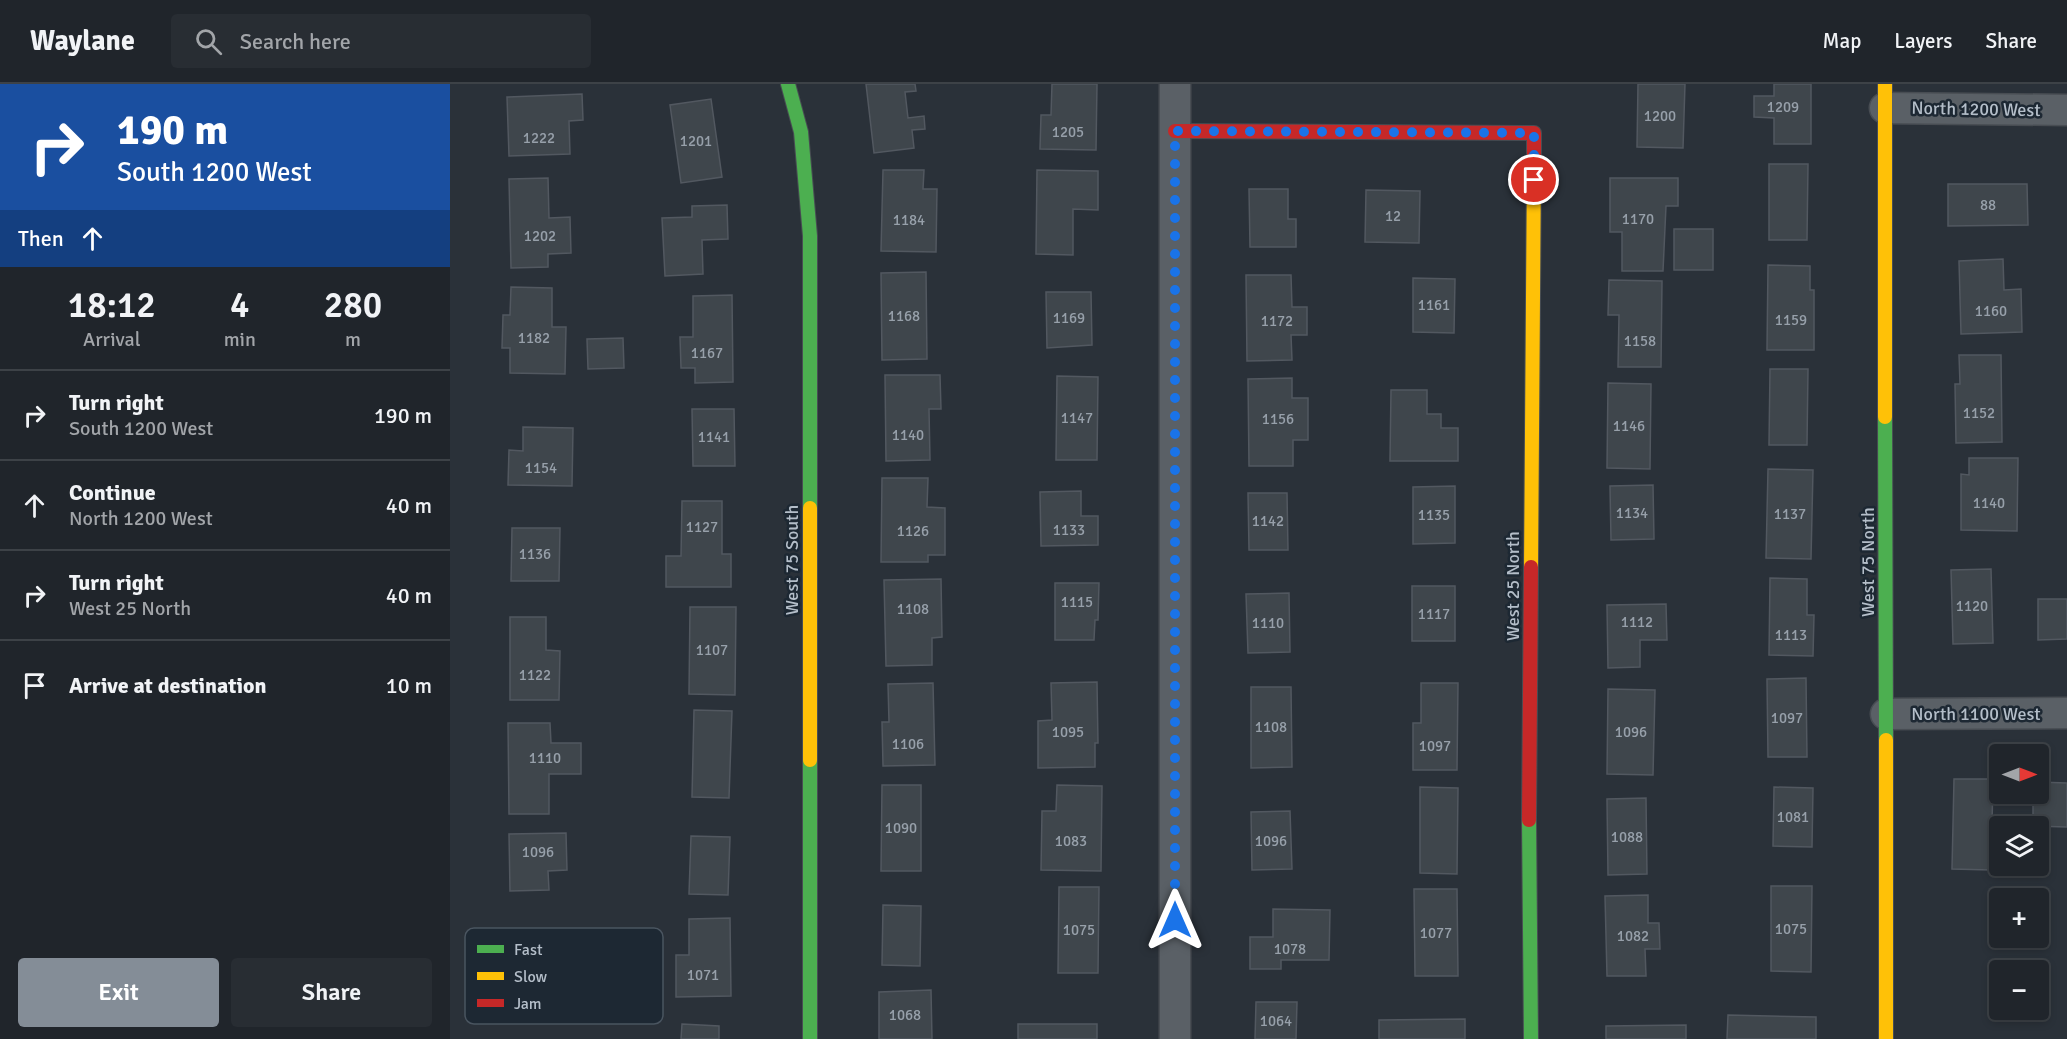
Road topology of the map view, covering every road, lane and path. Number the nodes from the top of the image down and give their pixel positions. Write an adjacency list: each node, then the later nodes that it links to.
1 (788, 84): 8 (street, West 75 South)
2 (1175, 84): 5 (street)
3 (1885, 96): 4 (street, North 1200 West); 7 (street, West 75 North)
4 (2067, 110)
5 (1175, 131): 9 (street); 10 (street, West 25 North)
6 (2067, 713): 7 (street, North 1100 West)
7 (1886, 714): 11 (street, West 75 North)
8 (810, 1039)
9 (1175, 1039)
10 (1531, 1039)
11 (1886, 1039)

